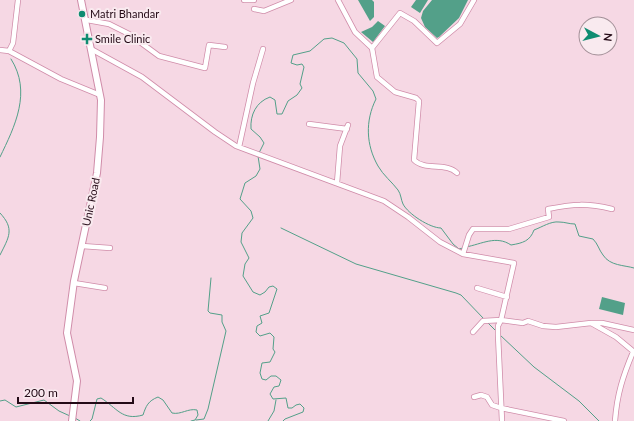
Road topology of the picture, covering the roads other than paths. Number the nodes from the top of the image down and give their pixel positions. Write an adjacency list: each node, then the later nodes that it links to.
1 (18, 0): 15 (street)
2 (82, 0): 9 (main road, Unic Road)
3 (244, 0): 4 (street)
4 (254, 0)
5 (291, 0): 8 (street)
6 (338, 0): 11 (street)
7 (474, 0): 11 (street)
8 (254, 9)
9 (87, 20): 10 (street); 12 (main road, Unic Road)
10 (225, 47)
11 (372, 48): 19 (street)
12 (91, 49): 16 (main road, Unic Road); 18 (street)
13 (263, 49): 18 (street)
14 (0, 50): 15 (street)
15 (9, 51): 16 (street)
16 (100, 95): 22 (main road, Unic Road)
17 (308, 124): 20 (street)
18 (239, 147): 20 (street)
19 (457, 173)
20 (337, 183): 24 (street)
21 (612, 210): 24 (street)
22 (82, 246): 23 (street); 25 (main road, Unic Road)
23 (110, 248)
24 (464, 253): 28 (street)
25 (74, 283): 26 (street); 36 (main road, Unic Road)
26 (105, 288)
27 (477, 288): 28 (street)
28 (507, 297): 29 (street)
29 (501, 320): 30 (street); 32 (street); 35 (street)
30 (590, 322): 31 (street); 33 (street)
31 (634, 330)
32 (473, 332)
33 (633, 352): 39 (street)
34 (474, 397): 35 (street)
35 (501, 408): 37 (street); 38 (street)
36 (72, 421)
37 (502, 421)
38 (564, 421)
39 (615, 421)

